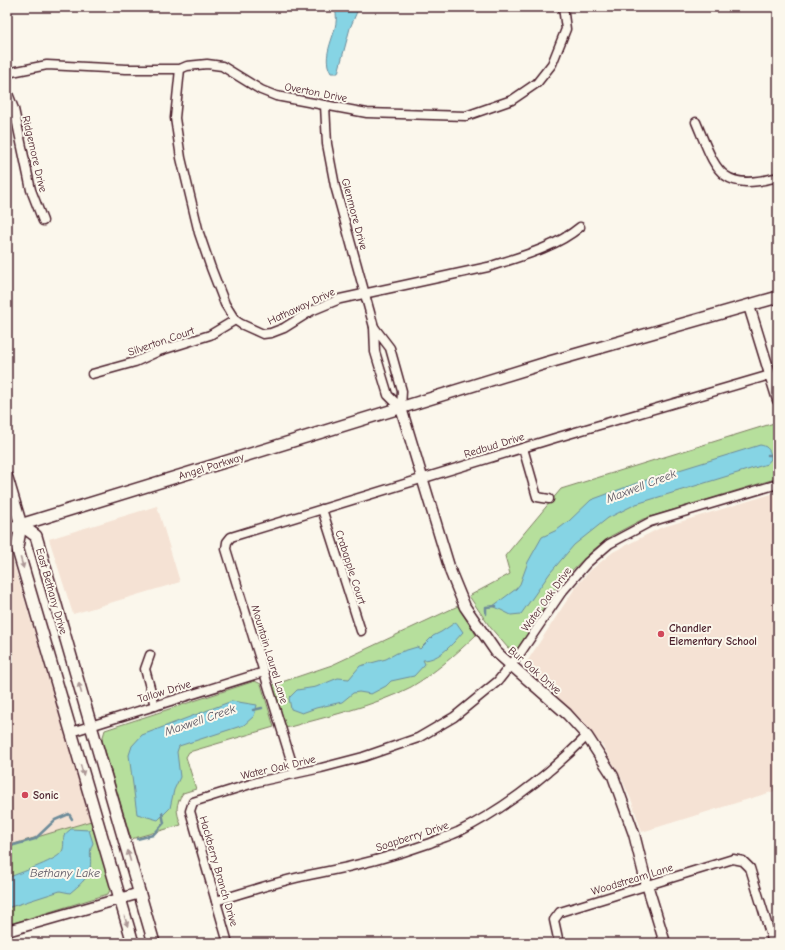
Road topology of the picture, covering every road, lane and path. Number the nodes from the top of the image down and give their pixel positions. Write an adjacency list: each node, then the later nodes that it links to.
1 (563, 7): 5 (street, Overton Drive)
2 (180, 69): 3 (street, Overton Drive); 5 (street, Overton Drive); 13 (street)
3 (7, 73)
4 (7, 91): 8 (street, Ridgemore Drive)
5 (325, 105): 10 (street, Glenmore Drive)
6 (696, 122): 7 (street)
7 (778, 177)
8 (43, 222)
9 (580, 227): 10 (street, Hathaway Drive)
10 (366, 293): 13 (street, Hathaway Drive); 14 (street, Glenmore Drive)
11 (778, 297): 12 (main road, Angel Parkway)
12 (749, 306): 16 (street); 18 (main road, Angel Parkway)
13 (235, 320): 15 (street, Silverton Court)
14 (374, 327): 18 (street, Glenmore Drive); 18 (street, Glenmore Drive)
15 (92, 374)
16 (770, 376): 17 (street); 19 (street, Redbud Drive)
17 (778, 400)
18 (401, 408): 21 (street, Bur Oak Drive); 25 (main road, Angel Parkway)
19 (523, 448): 21 (street, Redbud Drive); 23 (street)
20 (7, 478): 25 (main road)
21 (422, 478): 24 (street, Redbud Drive); 30 (street, Bur Oak Drive)
22 (778, 484): 30 (street, Water Oak Drive)
23 (549, 499)
24 (322, 509): 27 (street, Redbud Drive); 28 (street, Crabapple Court)
25 (21, 525): 26 (main road, Angel Parkway); 33 (main road, East Bethany Drive, one-way to 25); 34 (main road, East Bethany Drive, one-way to 34)
26 (7, 529)
27 (227, 542): 31 (street, Mountain Laurel Lane)
28 (361, 631)
29 (150, 655): 32 (street)
30 (511, 666): 35 (street, Bur Oak Drive); 36 (street, Water Oak Drive)
31 (264, 672): 32 (street, Tallow Drive); 36 (street, Mountain Laurel Lane)
32 (155, 706): 33 (street, Tallow Drive)
33 (91, 726): 34 (street, Tallow Drive); 39 (main road, East Bethany Drive, one-way to 33)
34 (71, 732): 40 (main road, East Bethany Drive, one-way to 40)
35 (587, 736): 38 (street, Bur Oak Drive); 41 (street, Soapberry Drive)
36 (295, 773): 37 (street, Water Oak Drive)
37 (191, 805): 41 (street, Hackberry Branch Drive)
38 (648, 886): 46 (street, Woodstream Lane); 47 (street, Bur Oak Drive); 48 (street, Woodstream Lane)
39 (140, 893): 40 (street); 44 (main road, East Bethany Drive)
40 (119, 898): 42 (street); 43 (main road, East Bethany Drive, one-way to 43)
41 (216, 901): 45 (street, Hackberry Branch Drive)
42 (7, 931)
43 (133, 943)
44 (154, 943)
45 (228, 943)
46 (559, 943)
47 (665, 943)
48 (773, 943)

